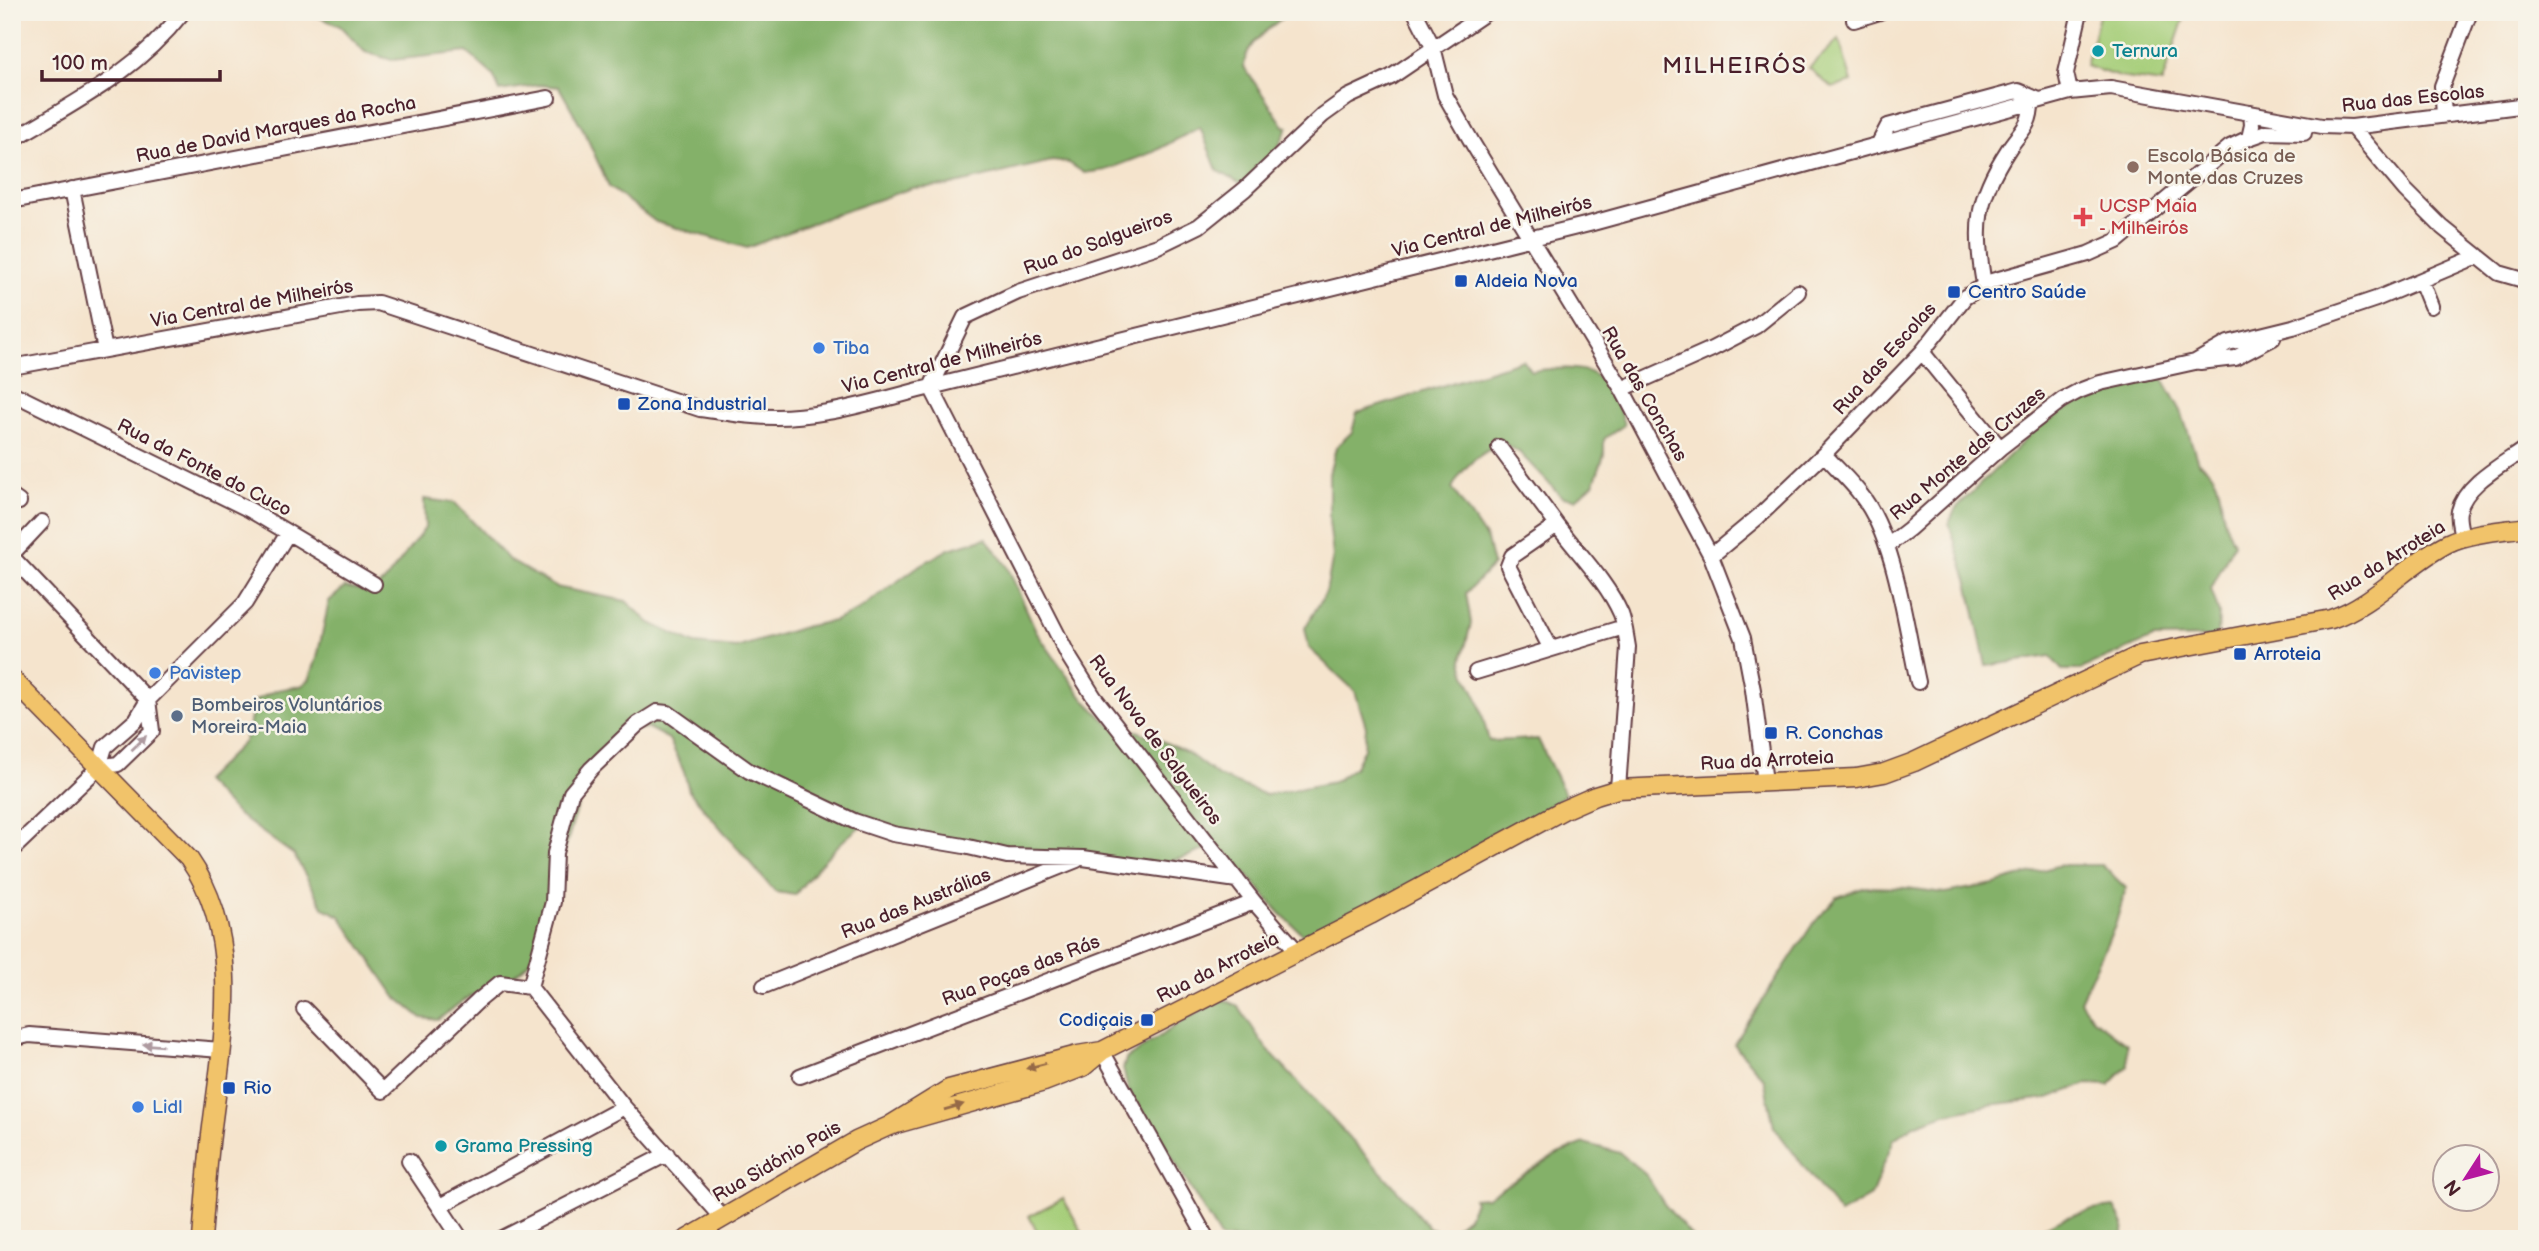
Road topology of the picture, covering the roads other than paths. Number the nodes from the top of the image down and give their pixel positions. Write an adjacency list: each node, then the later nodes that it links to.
1 (183, 12): 20 (street)
2 (934, 12): 3 (street)
3 (941, 12)
4 (1415, 12): 10 (street, Rua das Conchas)
5 (1487, 12): 10 (street, Rua do Salgueiros)
6 (1880, 12): 9 (street)
7 (2080, 12): 11 (street)
8 (2470, 12): 16 (street)
9 (1854, 20)
10 (1433, 47): 23 (street, Rua das Conchas); 33 (street, Rua do Salgueiros)
11 (2070, 92): 13 (street, Via Central de Milheirós); 15 (street, Via Central de Milheirós)
12 (548, 98): 21 (street, Rua de David Marques da Rocha)
13 (2035, 102): 23 (street, Via Central de Milheirós); 27 (street)
14 (2527, 105): 16 (street, Rua das Escolas)
15 (2251, 113): 17 (street, Rua das Escolas); 19 (street)
16 (2444, 115): 18 (street, Rua das Escolas)
17 (2304, 123): 18 (street, Rua das Escolas); 19 (street, Rua das Escolas)
18 (2352, 127): 24 (street)
19 (2249, 138): 27 (street, Rua das Escolas)
20 (12, 140)
21 (72, 189): 22 (street, Rua de David Marques da Rocha); 30 (street)
22 (12, 201)
23 (1528, 238): 33 (street, Via Central de Milheirós); 34 (street, Rua das Conchas)
24 (2478, 256): 25 (street, Rua Monte das Cruzes); 26 (street)
25 (2421, 281): 29 (street); 38 (street, Rua Monte das Cruzes)
26 (2527, 281)
27 (1984, 284): 31 (street, Rua das Escolas)
28 (1797, 292): 34 (street)
29 (2431, 306)
30 (105, 350): 32 (street, Via Central de Milheirós); 33 (street, Via Central de Milheirós)
31 (1922, 352): 38 (street); 39 (street, Rua das Escolas)
32 (12, 367)
33 (931, 387): 60 (street, Rua Nova de Salgueiros)
34 (1622, 389): 47 (street, Rua das Conchas)
35 (12, 393): 43 (street, Rua da Fonte do Cuco)
36 (1499, 447): 41 (street)
37 (2527, 447): 44 (street)
38 (2000, 448): 45 (street, Rua Monte das Cruzes)
39 (1824, 454): 45 (street); 47 (street, Rua das Escolas)
40 (43, 522): 46 (street)
41 (1557, 525): 49 (street); 50 (street)
42 (2527, 527): 44 (main road, Rua da Arroteia)
43 (288, 533): 48 (street, Rua da Fonte do Cuco); 54 (street)
44 (2462, 538): 56 (main road, Rua da Arroteia)
45 (1887, 545): 53 (street)
46 (12, 556): 54 (street)
47 (1711, 556): 56 (street, Rua das Conchas)
48 (374, 584)
49 (1624, 627): 50 (street); 57 (street)
50 (1551, 649): 51 (street)
51 (1476, 672)
52 (12, 679): 55 (main road)
53 (1918, 682)
54 (148, 700): 55 (street); 55 (street, one-way to 54)
55 (99, 767): 58 (street); 67 (main road)
56 (1765, 782): 57 (main road, Rua da Arroteia)
57 (1618, 789): 62 (main road, Rua da Arroteia)
58 (12, 850)
59 (1083, 858): 60 (street); 63 (street, Rua das Austrálias); 64 (street)
60 (1237, 880): 61 (street, Rua Nova de Salgueiros)
61 (1254, 902): 62 (street, Rua Nova de Salgueiros); 69 (street, Rua Poças das Rás)
62 (1297, 951): 68 (main road, Rua da Arroteia)
63 (764, 986)
64 (530, 987): 65 (street); 70 (street)
65 (304, 1009)
66 (12, 1039): 67 (street, one-way to 66)
67 (221, 1050): 76 (main road)
68 (1102, 1051): 71 (main road, Rua da Arroteia); 80 (street)
69 (800, 1076)
70 (624, 1107): 72 (street); 74 (street)
71 (889, 1126): 75 (main road, Rua Sidónio Pais)
72 (667, 1154): 75 (street); 78 (street)
73 (409, 1161): 74 (street)
74 (440, 1206): 77 (street)
75 (722, 1217): 79 (main road, Rua Sidónio Pais)
76 (202, 1239)
77 (461, 1239)
78 (501, 1239)
79 (687, 1239)
80 (1207, 1239)

